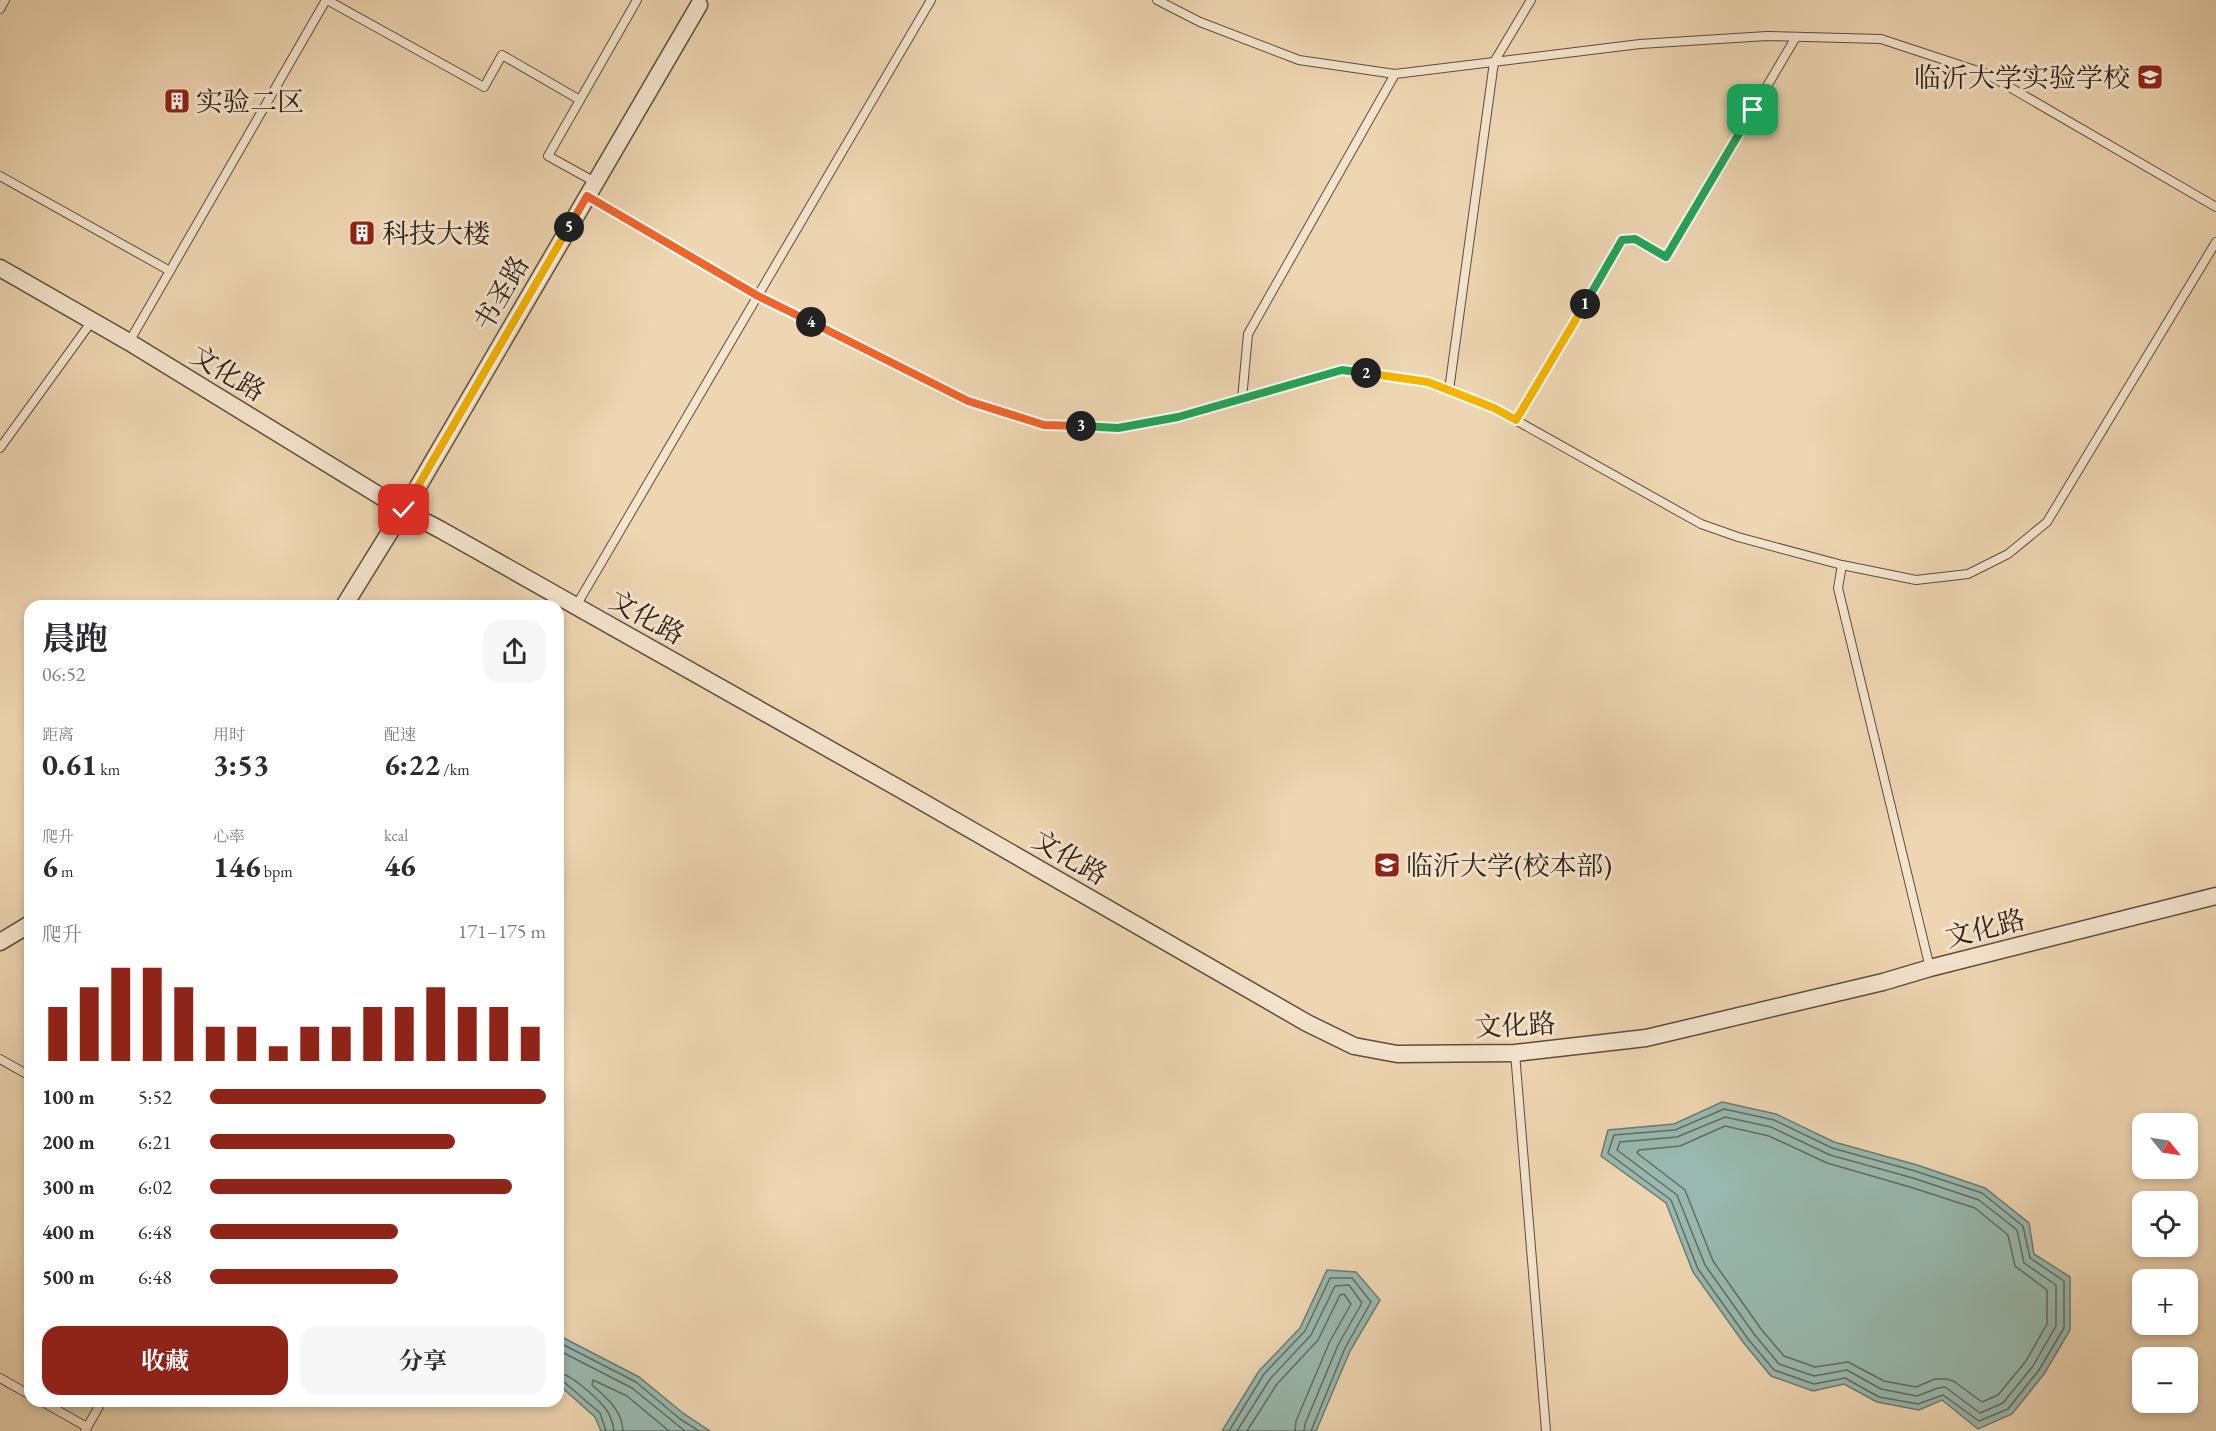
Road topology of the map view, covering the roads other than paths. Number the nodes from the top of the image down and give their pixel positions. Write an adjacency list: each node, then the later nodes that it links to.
1 (5, 0): 8 (lane)
2 (327, 0): 12 (lane); 18 (lane)
3 (637, 0): 12 (lane)
4 (931, 0): 19 (lane)
5 (1157, 0): 11 (lane)
6 (1531, 0): 10 (lane)
7 (699, 5): 14 (street, 书圣路)
8 (0, 9)
9 (1796, 37): 10 (lane); 15 (lane); 24 (lane)
10 (1494, 63): 11 (lane); 22 (lane)
11 (1395, 74): 23 (lane)
12 (580, 100): 14 (lane)
13 (0, 177): 18 (lane)
14 (591, 189): 19 (lane); 26 (street, 书圣路)
15 (2216, 207)
16 (2216, 242): 27 (lane)
17 (0, 268): 20 (street, 文化路)
18 (170, 272): 21 (lane)
19 (758, 296): 23 (lane); 29 (lane)
20 (92, 321): 21 (street, 文化路); 25 (lane)
21 (129, 342): 26 (street, 文化路)
22 (1449, 390): 23 (lane); 24 (lane)
23 (1242, 399)
24 (1516, 420): 27 (lane)
25 (0, 448)
26 (404, 510): 28 (street, 书圣路); 29 (street, 文化路)
27 (1842, 565): 33 (lane)
28 (348, 600)
29 (576, 606): 34 (street, 文化路)
30 (2216, 896): 33 (street, 文化路)
31 (24, 928): 32 (street)
32 (0, 942)
33 (1930, 968): 34 (street, 文化路)
34 (1515, 1053): 42 (lane)
35 (0, 1059): 36 (lane)
36 (24, 1073)
37 (0, 1378): 38 (lane)
38 (24, 1392)
39 (51, 1407): 41 (lane)
40 (99, 1407): 41 (lane)
41 (86, 1429)
42 (1546, 1431)

